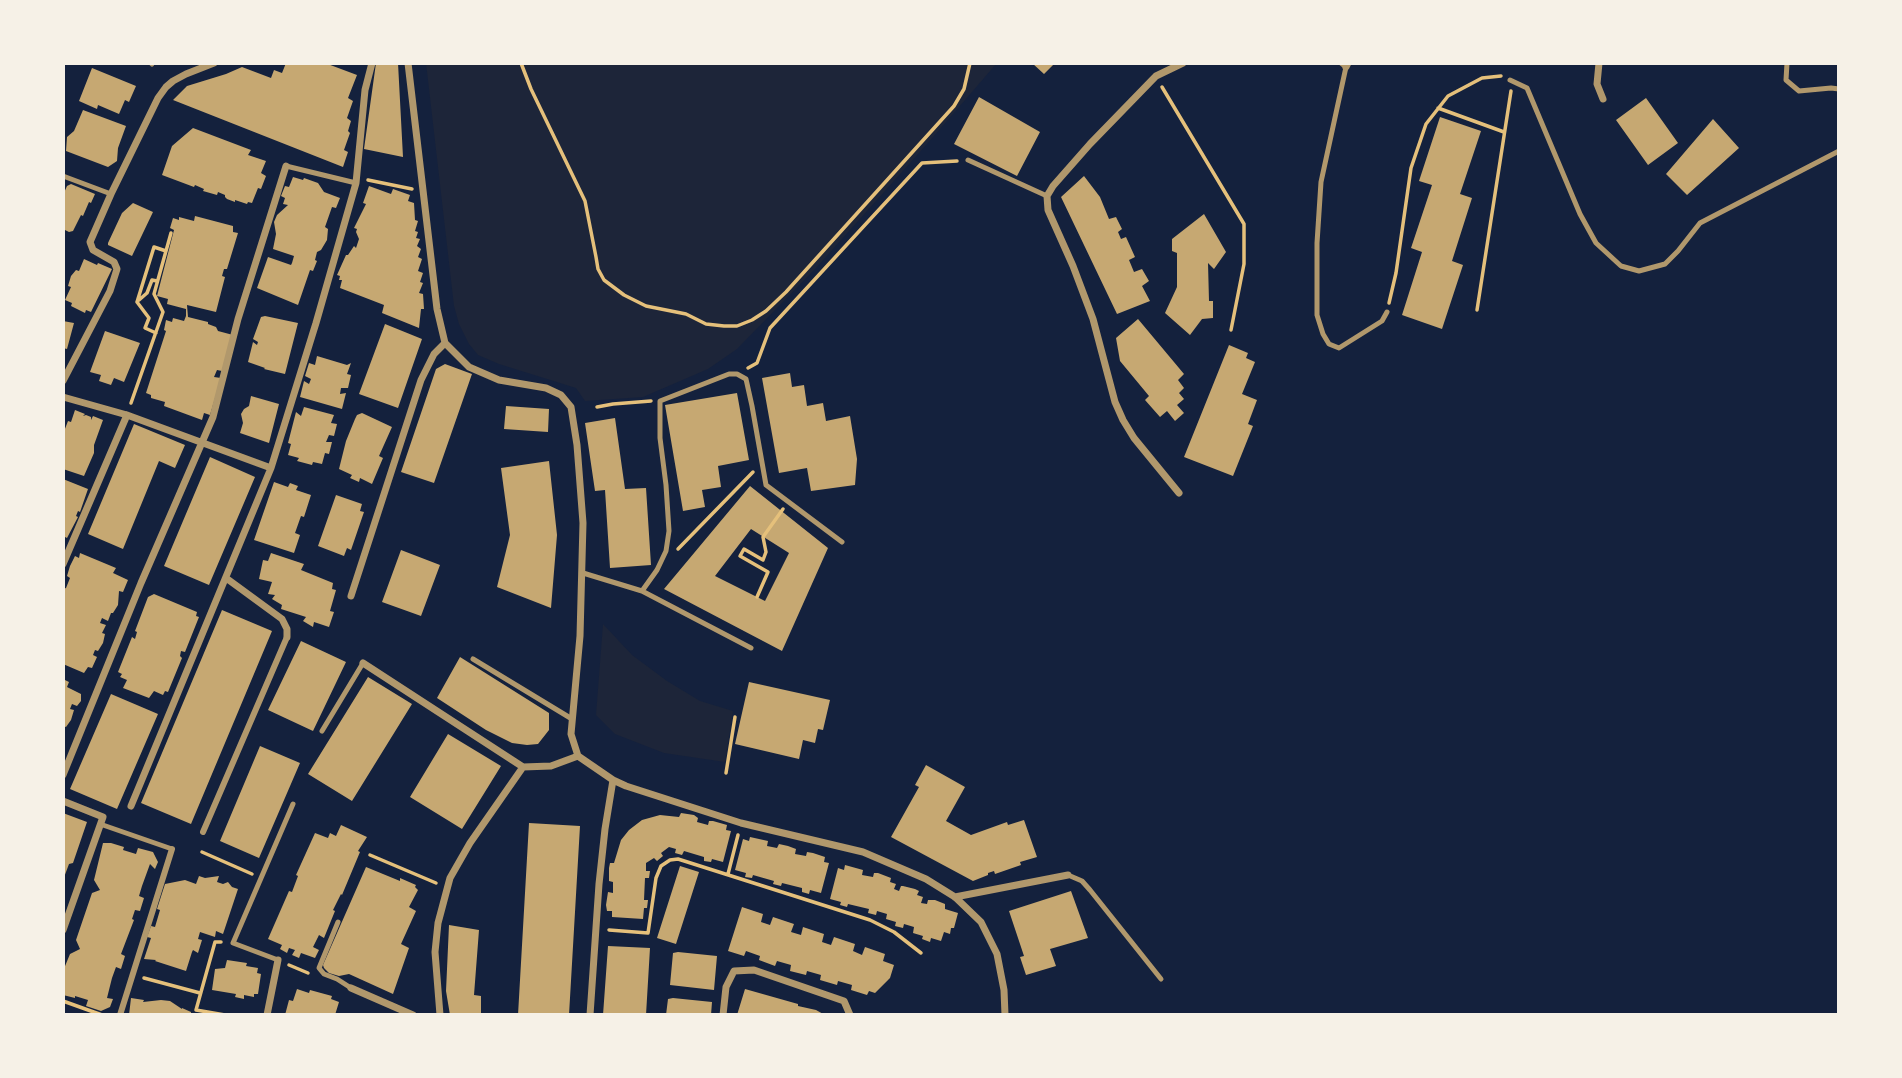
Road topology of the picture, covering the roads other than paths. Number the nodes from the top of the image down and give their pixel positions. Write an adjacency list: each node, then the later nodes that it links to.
1 (214, 63): 16 (street)
2 (372, 63): 15 (street)
3 (408, 63): 19 (street)
4 (1183, 63): 17 (street)
5 (1599, 63): 10 (street)
6 (1787, 63): 9 (lane)
7 (1345, 64): 18 (lane)
8 (1510, 80): 11 (lane)
9 (1839, 89)
10 (1603, 99)
11 (1839, 151)
12 (968, 160): 17 (lane)
13 (286, 166): 15 (lane); 23 (street)
14 (63, 176): 16 (lane)
15 (356, 183): 24 (street)
16 (111, 194): 20 (street)
17 (1047, 196): 25 (street)
18 (1387, 312)
19 (445, 344): 28 (street); 31 (street)
20 (63, 381)
21 (63, 397): 22 (street)
22 (127, 415): 23 (street); 27 (street)
23 (202, 442): 24 (street); 40 (street)
24 (271, 468): 29 (street)
25 (1179, 492)
26 (842, 542): 30 (lane)
27 (63, 564)
28 (583, 573): 30 (lane); 36 (street)
29 (226, 578): 32 (street); 44 (street)
30 (642, 592): 33 (lane)
31 (351, 596)
32 (287, 637): 46 (street)
33 (751, 648)
34 (473, 659): 36 (lane)
35 (363, 663): 37 (lane); 39 (street)
36 (572, 719): 38 (street)
37 (321, 731)
38 (578, 756): 39 (street); 41 (street)
39 (523, 767): 58 (street)
40 (63, 775)
41 (613, 780): 49 (street); 59 (street)
42 (63, 802): 45 (street)
43 (293, 804): 52 (lane)
44 (131, 806)
45 (101, 820): 47 (lane); 51 (street)
46 (203, 832)
47 (172, 849): 55 (street)
48 (1068, 875): 49 (street); 53 (lane)
49 (955, 897): 62 (street)
50 (338, 922): 54 (lane)
51 (63, 930)
52 (278, 960): 56 (street)
53 (1161, 979)
54 (351, 988): 57 (street)
55 (120, 1015)
56 (267, 1015)
57 (413, 1015)
58 (440, 1015)
59 (590, 1015)
60 (723, 1015): 61 (street)
61 (850, 1015)
62 (1005, 1015)

